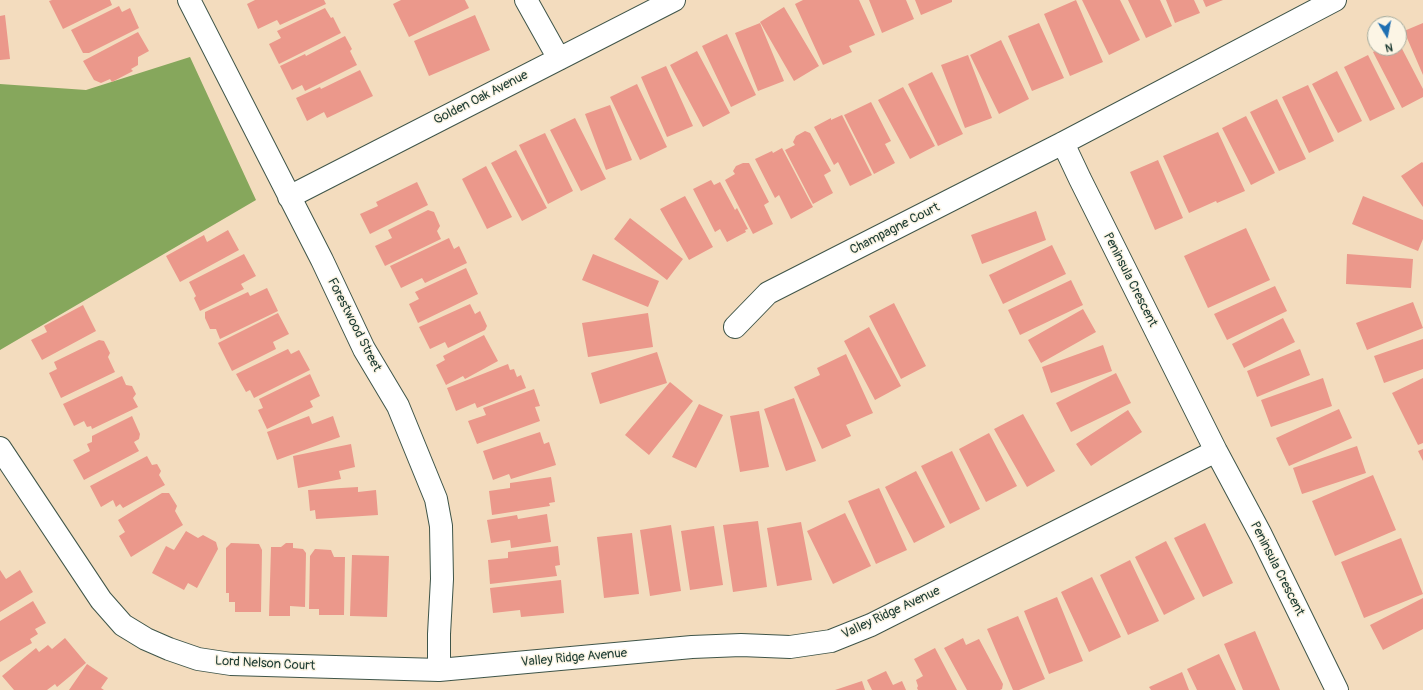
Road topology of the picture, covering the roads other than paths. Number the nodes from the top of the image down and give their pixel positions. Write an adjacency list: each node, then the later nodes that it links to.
1 (189, 0): 7 (street, Forestwood Street)
2 (526, 0): 5 (street)
3 (674, 0): 5 (street, Golden Oak Avenue)
4 (1335, 0): 6 (street)
5 (559, 58): 7 (street, Golden Oak Avenue)
6 (1063, 143): 8 (street, Champagne Court); 10 (street, Peninsula Crescent)
7 (289, 197): 11 (street, Forestwood Street)
8 (735, 327)
9 (0, 448): 11 (street, Lord Nelson Court)
10 (1216, 451): 11 (street, Valley Ridge Avenue); 12 (street, Peninsula Crescent)
11 (439, 670)
12 (1337, 690)

